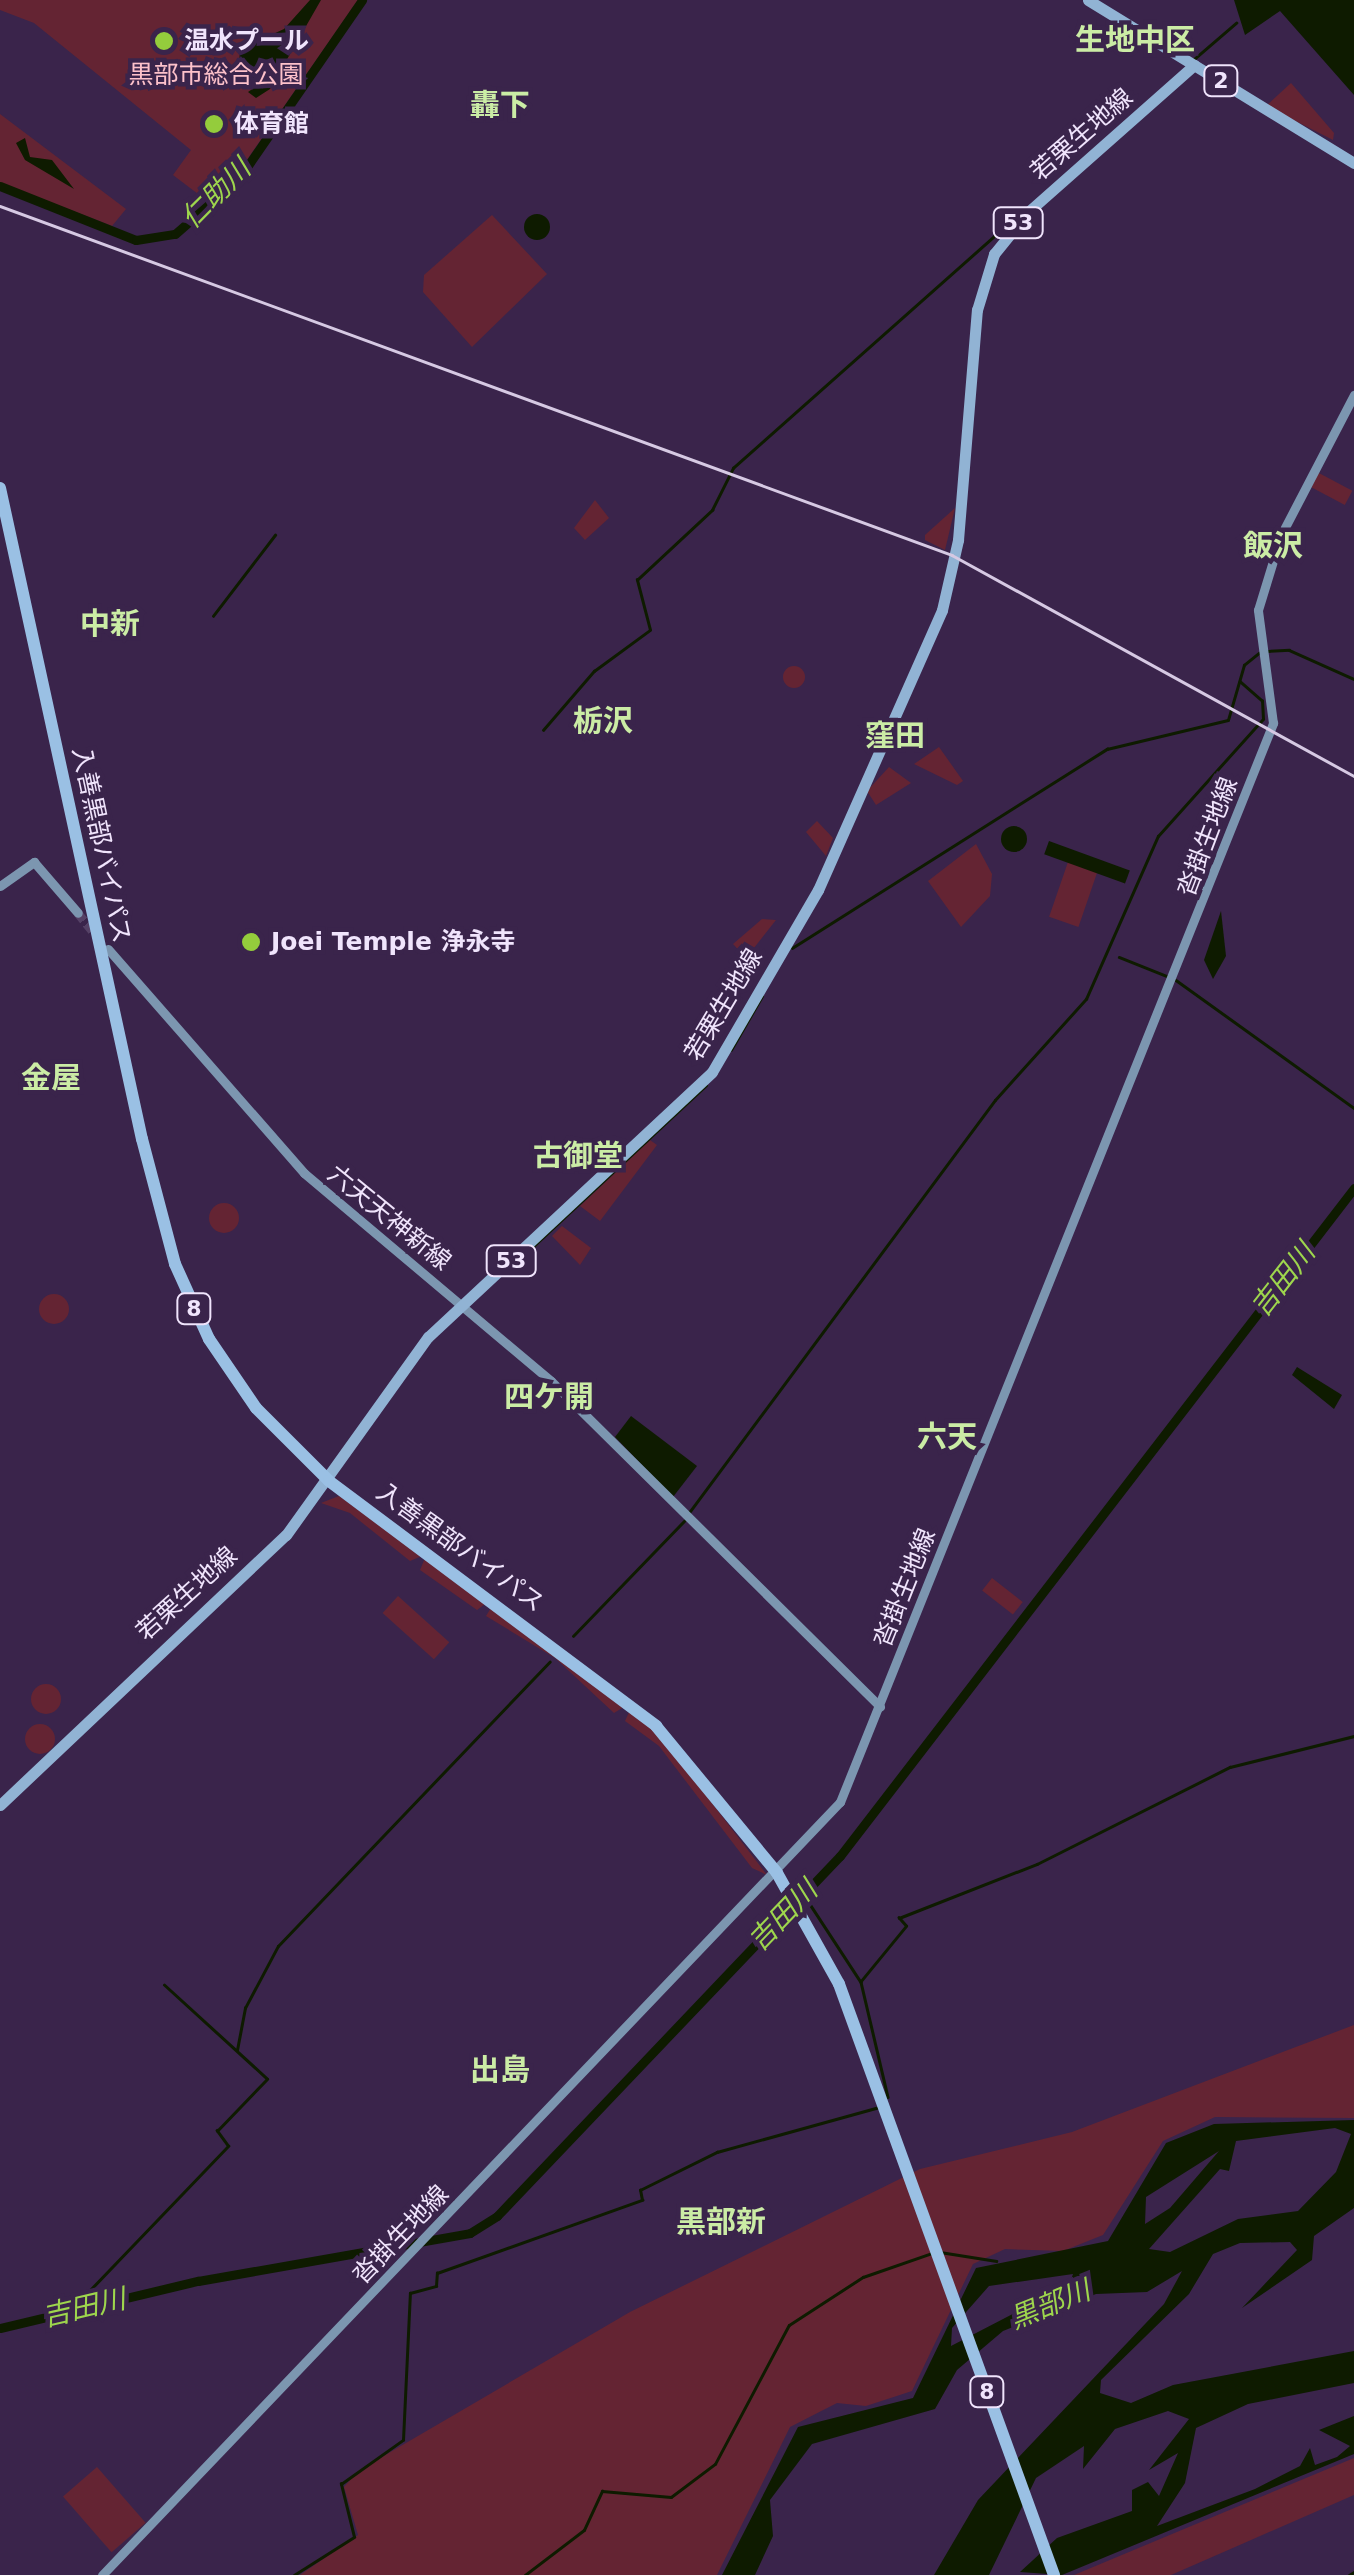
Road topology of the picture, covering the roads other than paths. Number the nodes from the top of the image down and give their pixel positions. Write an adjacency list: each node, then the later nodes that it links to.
1 (1088, 0): 2 (main road, 2)
2 (1194, 65): 3 (main road, 2); 9 (main road, 若栗生地線 / 53)
3 (1354, 162)
4 (1354, 395): 11 (main road, 沓掛生地線)
5 (0, 488): 10 (highway, 入善黒部バイパス / 8)
6 (0, 886): 7 (main road)
7 (78, 913)
8 (108, 949): 9 (main road, 六天天神新線)
9 (464, 1304): 10 (main road, 若栗生地線 / 53); 11 (main road, 六天天神新線)
10 (330, 1482): 12 (main road, 若栗生地線 / 53); 13 (highway, 入善黒部バイパス / 8)
11 (880, 1707): 13 (main road, 沓掛生地線)
12 (0, 1806)
13 (776, 1873): 14 (main road, 沓掛生地線); 15 (highway, 入善黒部バイパス / 8)
14 (102, 2575)
15 (1054, 2575)

